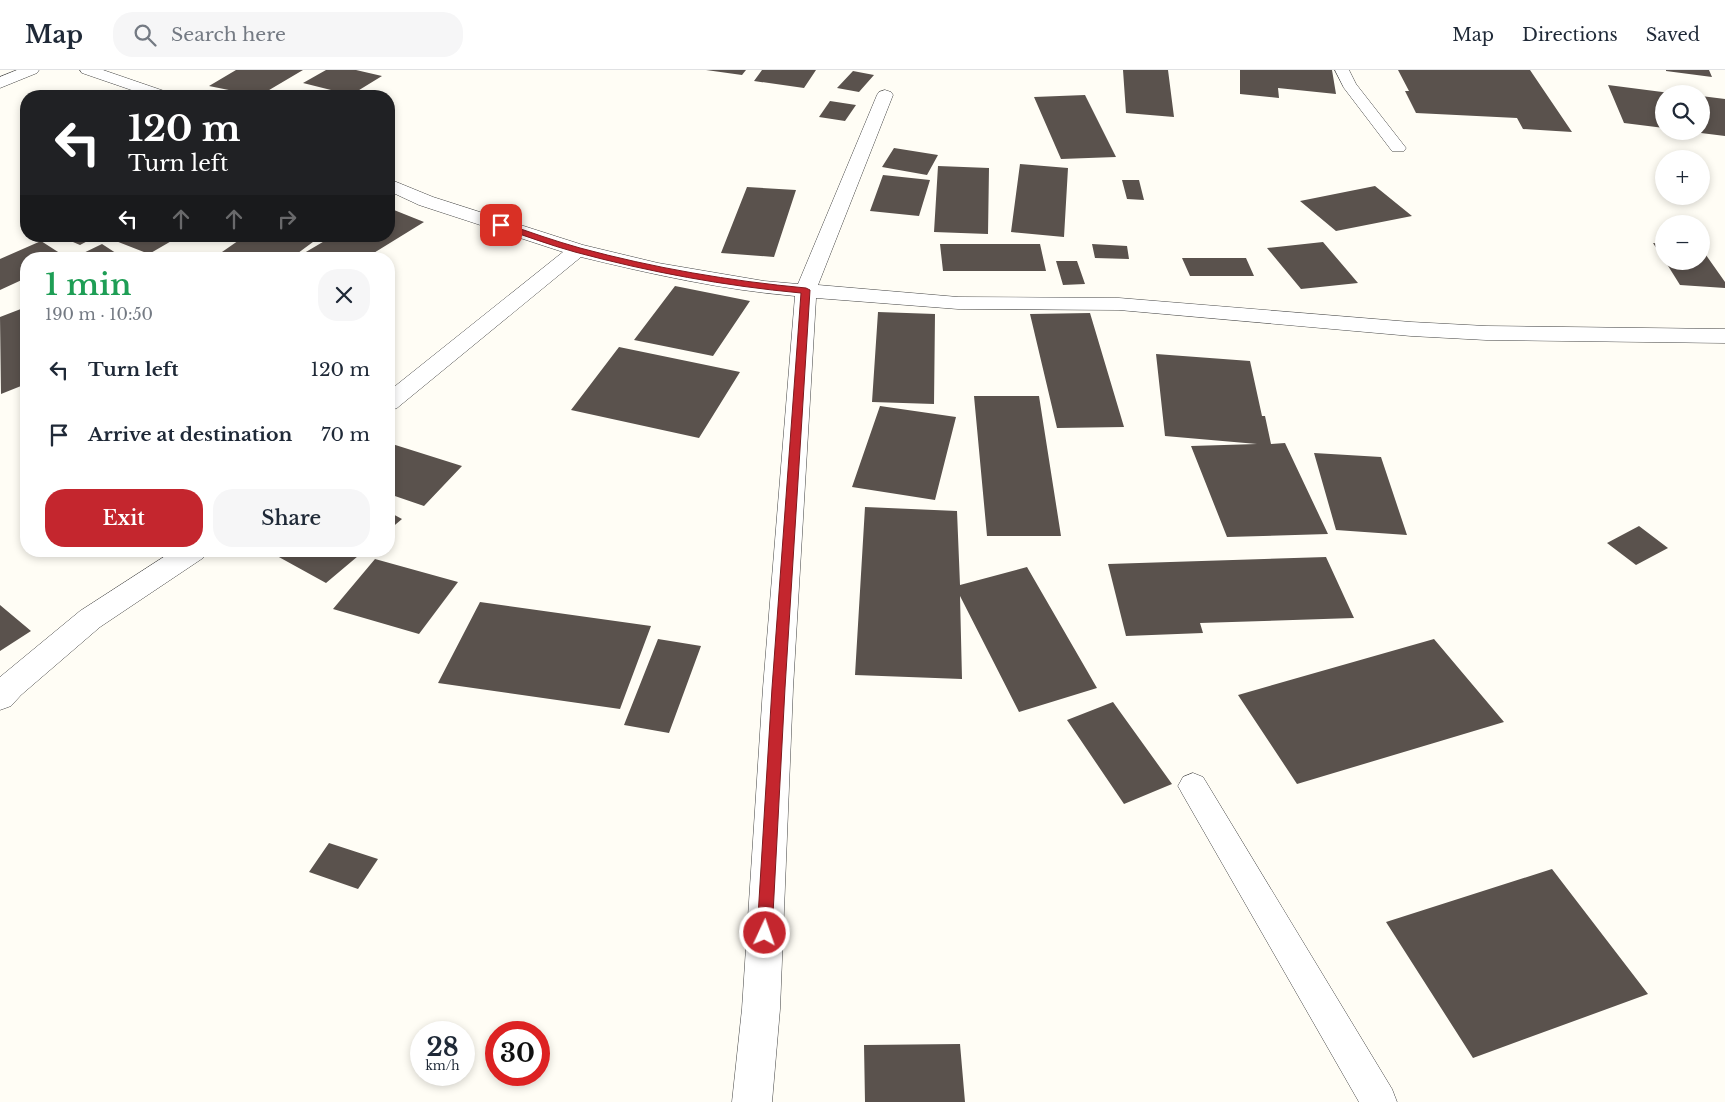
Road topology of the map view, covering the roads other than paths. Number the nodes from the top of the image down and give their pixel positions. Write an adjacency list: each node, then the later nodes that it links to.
1 (31, 70): 4 (street)
2 (88, 70): 5 (street)
3 (1342, 70): 7 (lane)
4 (0, 83)
5 (146, 90)
6 (885, 95): 10 (street)
7 (1398, 148)
8 (395, 187): 9 (street)
9 (577, 250): 10 (street); 12 (street)
10 (806, 290): 11 (street); 16 (street)
11 (1725, 336)
12 (395, 398)
13 (185, 557): 14 (street)
14 (0, 697)
15 (1193, 786): 17 (lane)
16 (752, 1102)
17 (1379, 1102)

